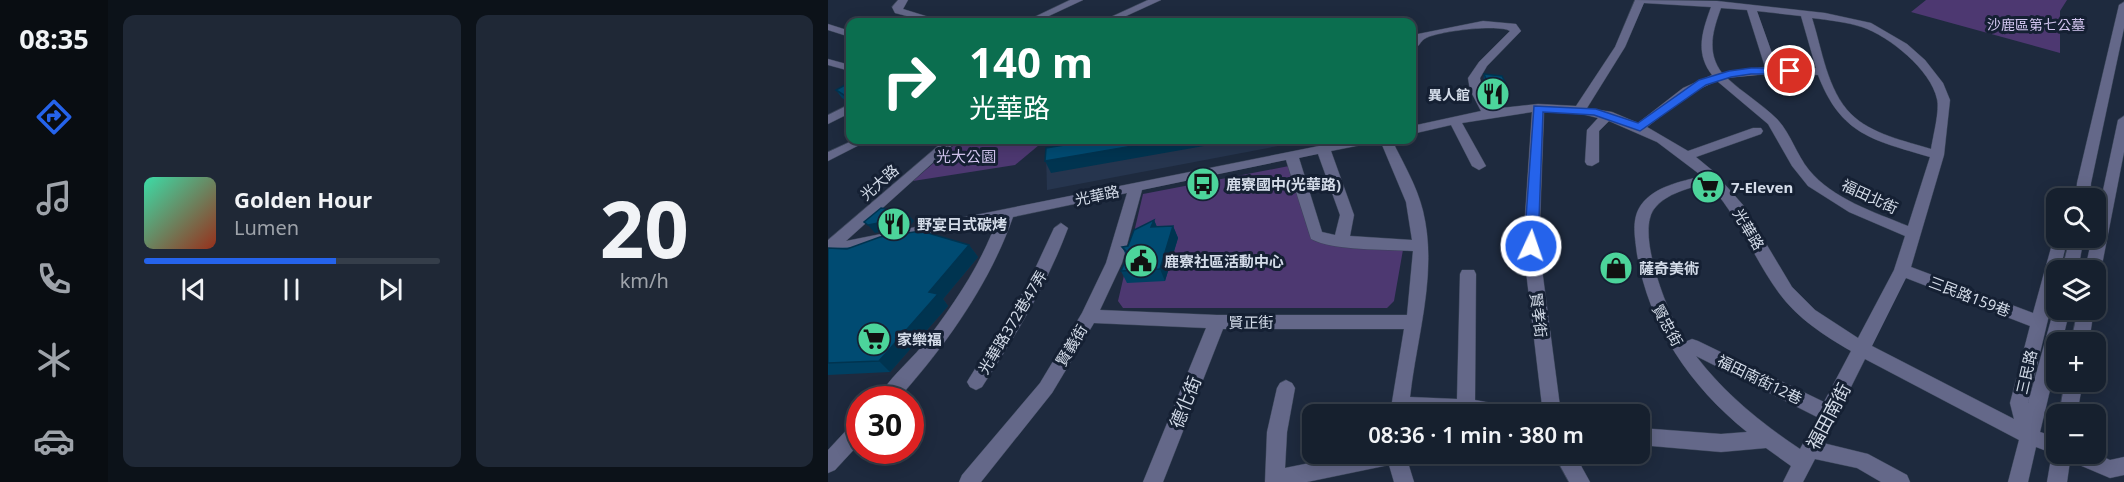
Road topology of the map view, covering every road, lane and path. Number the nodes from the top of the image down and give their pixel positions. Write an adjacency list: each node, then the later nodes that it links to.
1 (903, 0): 8 (street)
2 (1078, 0): 9 (street)
3 (1156, 0): 10 (street)
4 (1717, 4): 6 (street, 福田北街); 18 (street, 福田北街); 21 (street, 福田北街)
5 (2124, 4): 22 (street)
6 (1751, 7): 7 (street, 福田北街); 16 (street)
7 (1806, 14): 17 (street); 37 (street, 福田北街)
8 (925, 18)
9 (1038, 18)
10 (1114, 18)
11 (828, 27): 12 (street)
12 (846, 33)
13 (1416, 43): 23 (street)
14 (828, 62): 15 (street)
15 (846, 67)
16 (1772, 70): 17 (street); 18 (street)
17 (1824, 72): 37 (street)
18 (1719, 77): 28 (street); 49 (street, 福田北街)
19 (1538, 108): 21 (street, 光華路); 23 (street, 光華路); 69 (street, 賢孝街)
20 (846, 110): 25 (street)
21 (1580, 111): 24 (street, 光華路)
22 (2099, 113): 26 (street); 43 (street)
23 (1489, 115): 27 (street, 光華路)
24 (1608, 115): 28 (street, 光華路); 40 (street)
25 (828, 120)
26 (2124, 120): 54 (street)
27 (1455, 122): 29 (street, 光華路); 41 (street)
28 (1640, 127): 38 (street, 光華路)
29 (1416, 129)
30 (1757, 131): 38 (street)
31 (855, 144): 39 (street)
32 (947, 144): 53 (street, 光大路)
33 (1344, 144): 35 (street, 光華路)
34 (1388, 144): 51 (street)
35 (1323, 148): 36 (street, 光華路); 50 (street)
36 (1291, 155): 44 (street, 光華路); 50 (street)
37 (1937, 155): 49 (street, 福田北街)
38 (1686, 156): 42 (street, 光華路)
39 (828, 157)
40 (1592, 162)
41 (1479, 166)
42 (1710, 178): 63 (street, 光華路); 73 (street, 賢忠街)
43 (2084, 183): 45 (street); 46 (street)
44 (1136, 187): 47 (street, 光華路); 57 (street, 賢義街)
45 (2082, 188)
46 (2084, 188)
47 (1007, 213): 53 (street, 光華路); 65 (street)
48 (1061, 228): 64 (street, 光華路372巷47弄)
49 (1914, 234): 55 (street, 福田北街)
50 (1341, 241): 51 (street)
51 (1421, 246): 60 (street)
52 (2058, 248): 61 (street, 三民路)
53 (828, 249)
54 (2095, 260)
55 (1902, 270): 61 (street, 三民路159巷); 63 (street, 福田北街)
56 (1468, 274): 68 (street)
57 (1089, 316): 59 (street, 賢正街); 85 (street, 賢義街)
58 (2059, 320): 71 (street, 三民路)
59 (1217, 322): 60 (street, 賢正街); 86 (street, 德化街)
60 (1414, 322): 67 (street)
61 (2038, 322): 71 (street, 三民路)
62 (1692, 346): 70 (street, 福田南街12巷)
63 (1863, 350): 70 (street, 福田南街); 71 (street, 光華路)
64 (976, 382)
65 (899, 386)
66 (1286, 388): 84 (street)
67 (1401, 404)
68 (1466, 404)
69 (1551, 404)
70 (1829, 414): 76 (street, 福田南街)
71 (2029, 436): 74 (street, 光華路); 91 (street, 三民路)
72 (1650, 437): 73 (street)
73 (1767, 439): 76 (street, 賢忠街)
74 (2046, 442)
75 (846, 444): 77 (street)
76 (1807, 456): 89 (street, 福田南街); 90 (street)
77 (828, 464)
78 (1351, 464): 84 (street)
79 (1398, 464): 87 (street)
80 (1569, 464): 88 (street)
81 (2060, 464): 92 (street)
82 (2097, 464): 83 (street)
83 (2124, 466)
84 (1275, 481)
85 (969, 482)
86 (1153, 482)
87 (1404, 482)
88 (1580, 482)
89 (1793, 482)
90 (1900, 482)
91 (2019, 482)
92 (2057, 482)

